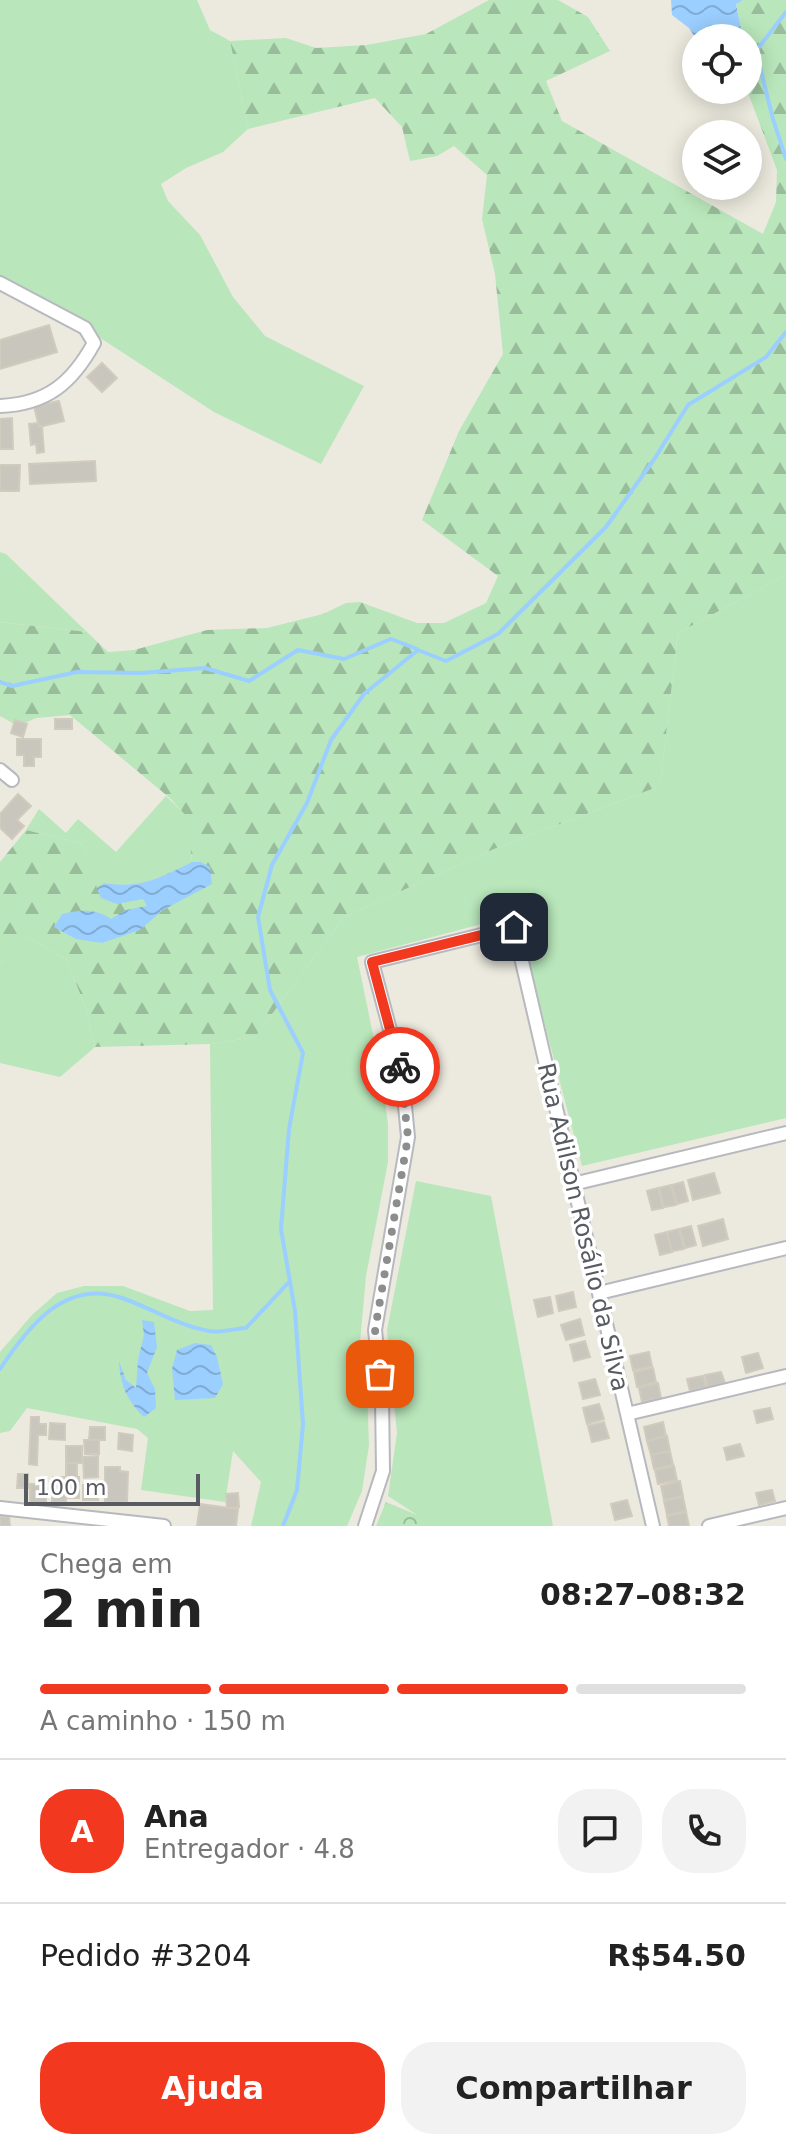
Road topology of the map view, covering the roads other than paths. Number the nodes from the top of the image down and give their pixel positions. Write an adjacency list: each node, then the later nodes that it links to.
1 (0, 283): 2 (street)
2 (0, 406)
3 (0, 770): 4 (street)
4 (12, 780)
5 (786, 1133): 6 (street)
6 (573, 1184): 8 (street, Rua Adilson Rosálio da Silva); 14 (street, Rua Adilson Rosálio da Silva)
7 (786, 1248): 8 (street)
8 (599, 1293): 10 (street, Rua Adilson Rosálio da Silva)
9 (786, 1376): 10 (street)
10 (627, 1414): 15 (street, Rua Adilson Rosálio da Silva)
11 (0, 1508): 13 (street)
12 (786, 1508): 16 (street)
13 (164, 1526)
14 (365, 1526)
15 (653, 1526)
16 (709, 1526)

